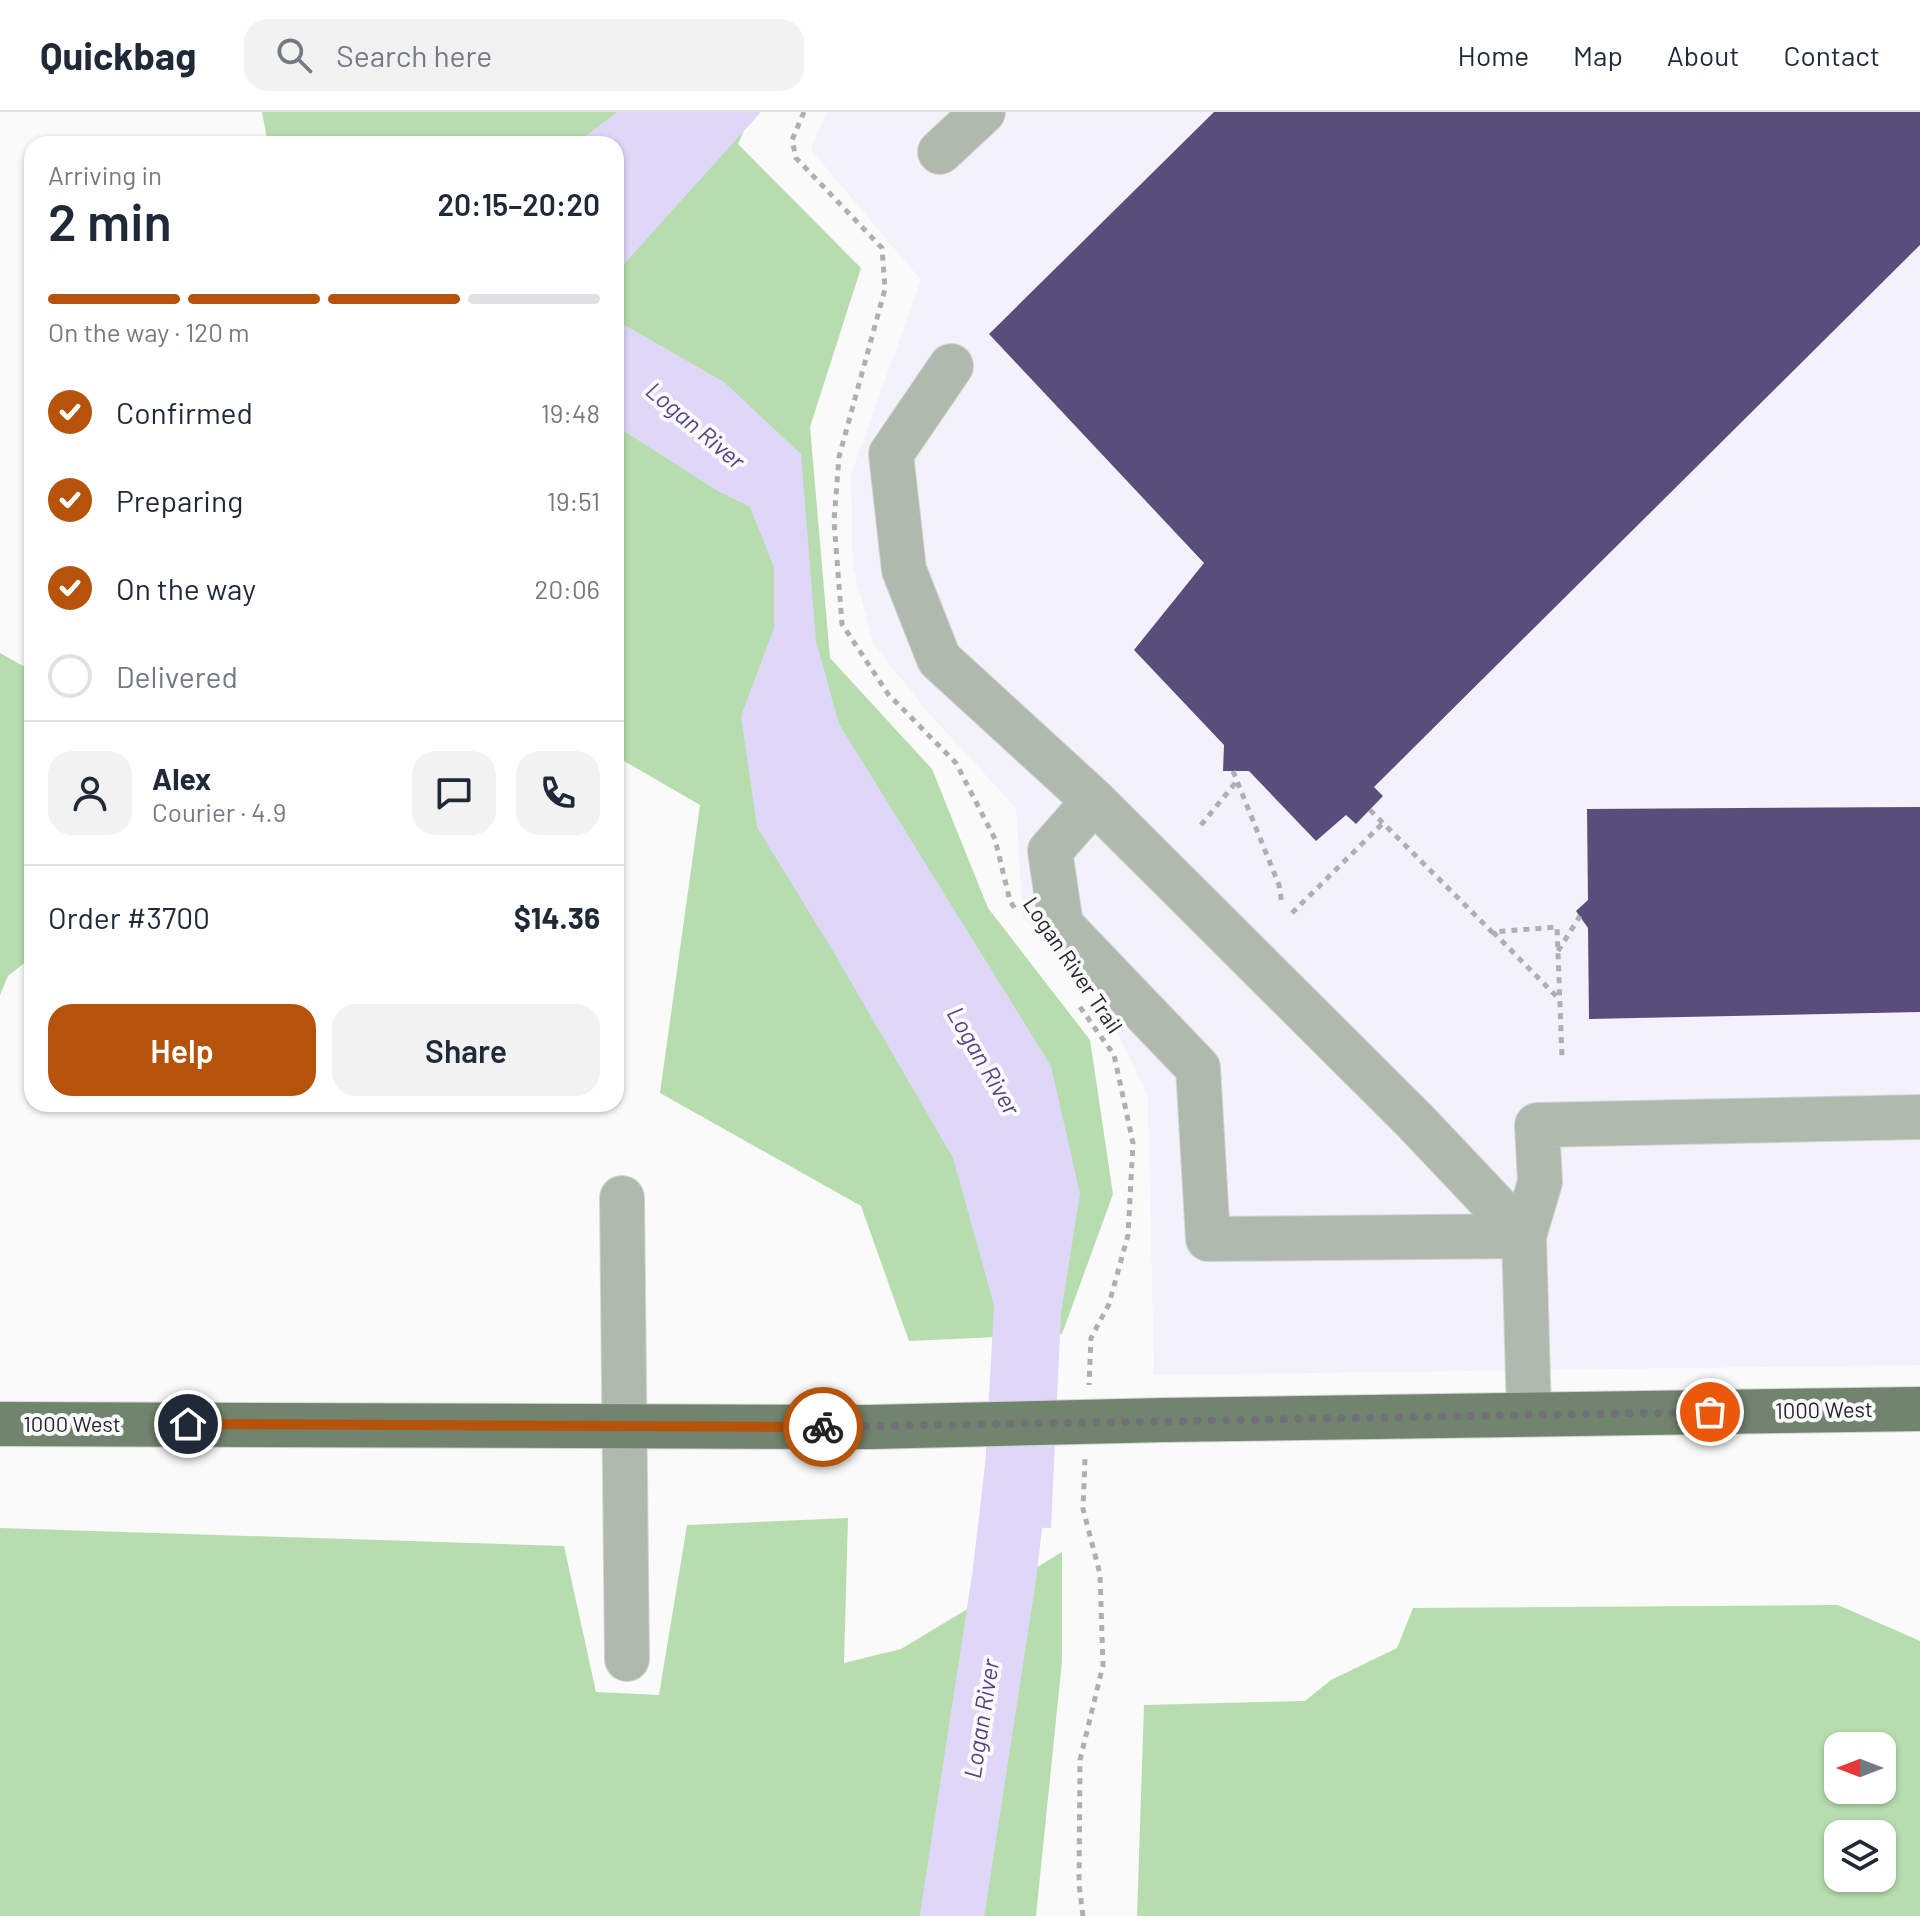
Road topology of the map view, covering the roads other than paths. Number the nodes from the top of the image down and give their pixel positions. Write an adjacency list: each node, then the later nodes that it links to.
1 (983, 112): 2 (lane)
2 (940, 152)
3 (951, 366): 4 (lane)
4 (1094, 801): 7 (lane); 7 (lane)
5 (1920, 1117): 7 (lane)
6 (622, 1198): 11 (lane)
7 (1524, 1236): 9 (lane)
8 (1920, 1409): 9 (main road, 1000 West)
9 (1529, 1414): 11 (main road, 1000 West, bridge)
10 (0, 1424): 11 (main road, 1000 West)
11 (625, 1426): 12 (lane)
12 (627, 1659)

